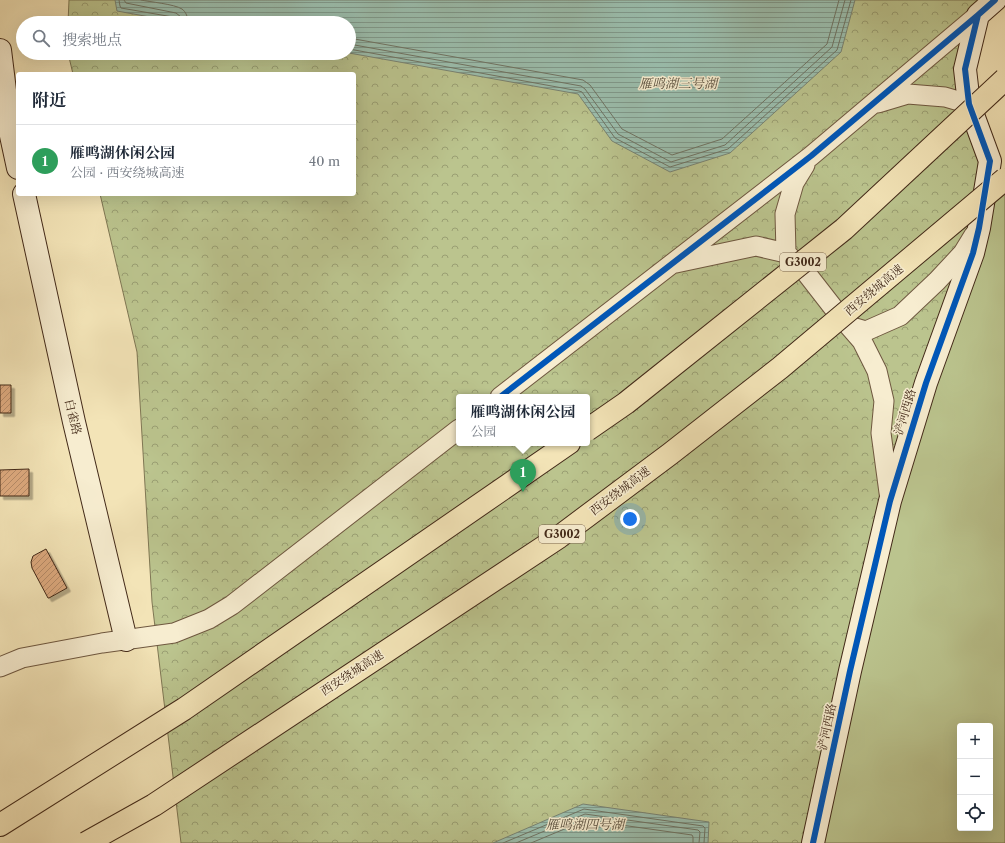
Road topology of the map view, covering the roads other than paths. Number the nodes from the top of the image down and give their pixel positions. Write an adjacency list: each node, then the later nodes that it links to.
1 (995, 0): 2 (street)
2 (978, 15): 5 (street, 浐河西路); 6 (street)
3 (0, 50): 8 (street)
4 (1005, 79): 16 (highway, G3002, bridge)
5 (969, 104): 6 (street); 11 (street, 浐河西路)
6 (870, 106): 7 (street)
7 (811, 156): 12 (street); 13 (street)
8 (16, 159)
9 (1005, 179): 23 (highway, 西安绕城高速 / G3002, bridge)
10 (24, 196): 20 (street, 白雀路)
11 (979, 228): 14 (street); 19 (street, 浐河西路)
12 (786, 253): 13 (street); 14 (street)
13 (673, 263): 15 (street)
14 (849, 326): 19 (street)
15 (504, 394)
16 (590, 428)
17 (456, 431): 20 (street)
18 (565, 446): 22 (highway)
19 (890, 501): 24 (street, 浐河西路)
20 (126, 640): 21 (street)
21 (0, 667)
22 (0, 824)
23 (86, 843)
24 (813, 843)

